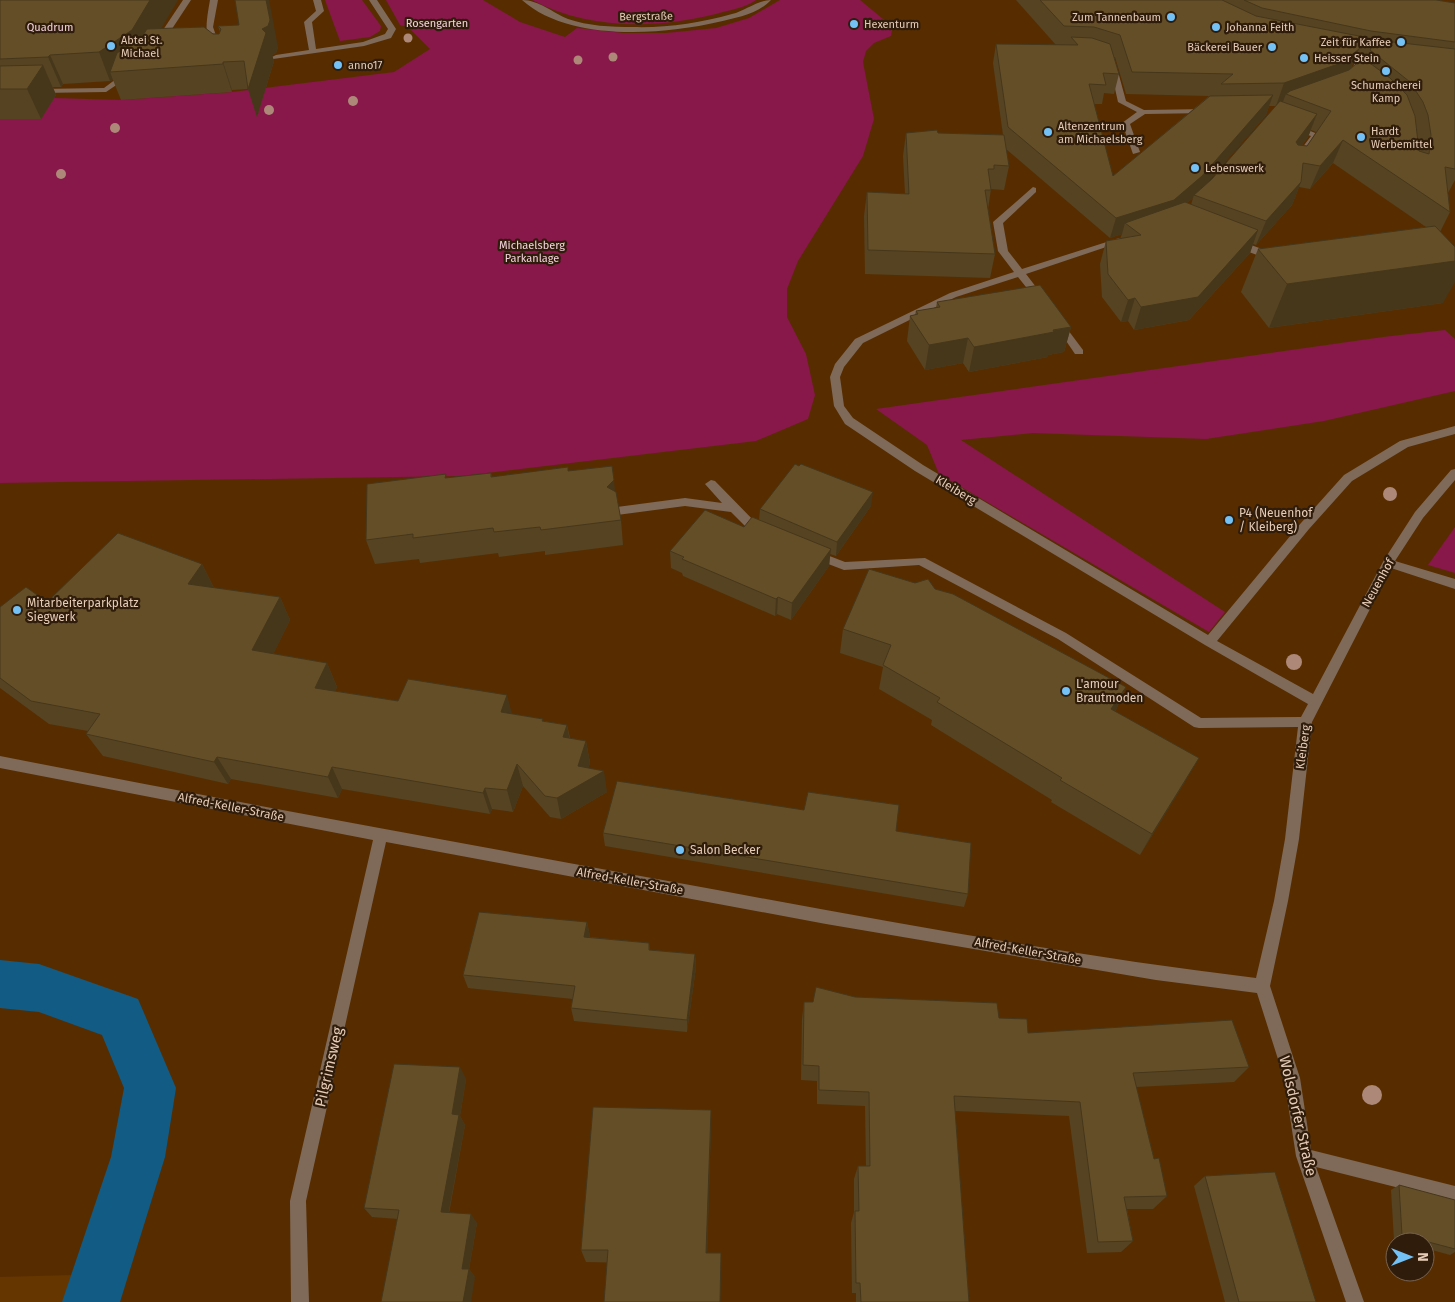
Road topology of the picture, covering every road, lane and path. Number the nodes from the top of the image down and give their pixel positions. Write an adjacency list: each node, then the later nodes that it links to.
1 (187, 0): 8 (street)
2 (214, 0): 9 (street)
3 (317, 0): 7 (street)
4 (373, 0): 7 (street)
5 (526, 0): 6 (street, Bergstraße)
6 (766, 0)
7 (313, 52): 10 (street)
8 (152, 54)
9 (218, 54)
10 (276, 57)
11 (1371, 58): 14 (street)
12 (1111, 61): 17 (street)
13 (131, 73): 15 (street)
14 (1354, 78)
15 (34, 92)
16 (1219, 111): 17 (street)
17 (1143, 112): 19 (street)
18 (1288, 125): 20 (street)
19 (1136, 152)
20 (1299, 158)
21 (1033, 190): 25 (street)
22 (1223, 237): 24 (street)
23 (1125, 239): 25 (street, Kleiberg)
24 (1279, 254)
25 (1022, 273): 26 (street); 36 (street, Kleiberg)
26 (1079, 352)
27 (1455, 430): 36 (street)
28 (1455, 473): 34 (street, Neuenhof)
29 (711, 484): 30 (street)
30 (734, 508): 31 (street); 32 (street)
31 (617, 511)
32 (772, 536)
33 (799, 547): 38 (street)
34 (1388, 563): 35 (street); 37 (street, Neuenhof)
35 (1455, 584)
36 (1209, 642): 37 (street, Kleiberg)
37 (1316, 702): 38 (street, Kleiberg)
38 (1305, 722): 41 (street, Kleiberg)
39 (0, 762): 40 (street, Alfred-Keller-Straße)
40 (381, 834): 41 (street, Alfred-Keller-Straße); 44 (street, Pilgrimsweg)
41 (1262, 986): 42 (street, Wolsdorfer Straße)
42 (1304, 1156): 43 (street); 45 (street, Wolsdorfer Straße)
43 (1455, 1194)
44 (300, 1302)
45 (1355, 1302)

